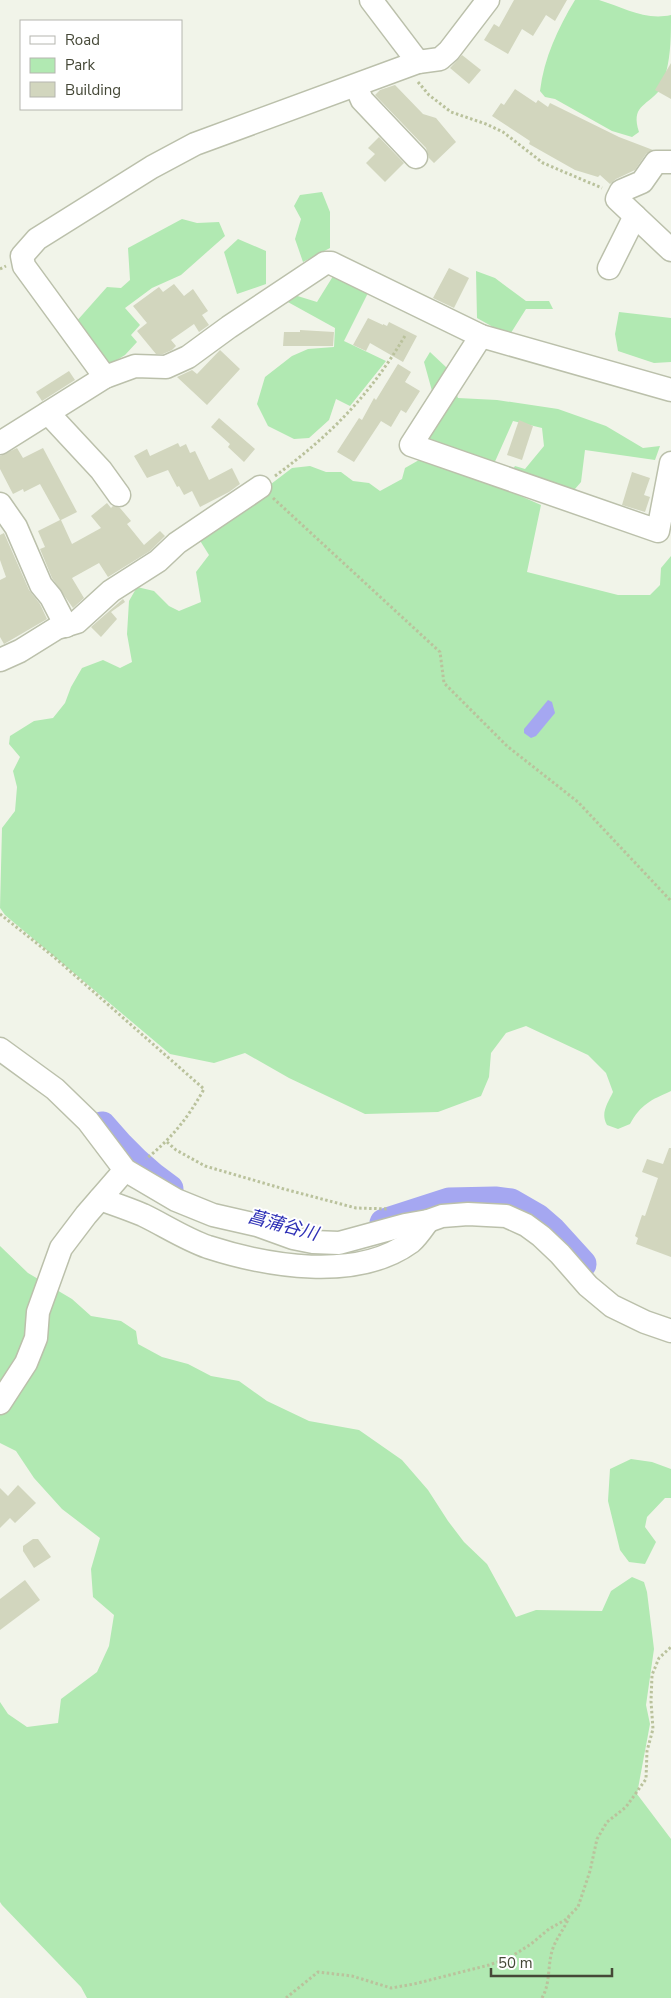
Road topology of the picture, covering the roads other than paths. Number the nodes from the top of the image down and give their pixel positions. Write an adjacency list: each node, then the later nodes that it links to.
1 (371, 0): 3 (street)
2 (488, 0): 3 (street)
3 (412, 64): 4 (street)
4 (356, 86): 5 (street); 11 (street)
5 (416, 157)
6 (671, 162): 7 (street)
7 (635, 216): 8 (street); 9 (street)
8 (671, 250)
9 (609, 268)
10 (481, 336): 11 (street); 12 (street); 15 (street)
11 (105, 377): 13 (street)
12 (671, 390)
13 (48, 413): 14 (street); 17 (street)
14 (0, 443)
15 (671, 463)
16 (260, 487): 19 (street)
17 (119, 494)
18 (0, 504): 19 (street)
19 (66, 626): 20 (street)
20 (0, 660)
21 (0, 1049): 22 (street)
22 (125, 1170): 23 (street); 24 (street)
23 (100, 1199): 24 (street); 26 (street)
24 (428, 1222): 25 (street)
25 (671, 1331)
26 (0, 1404)

